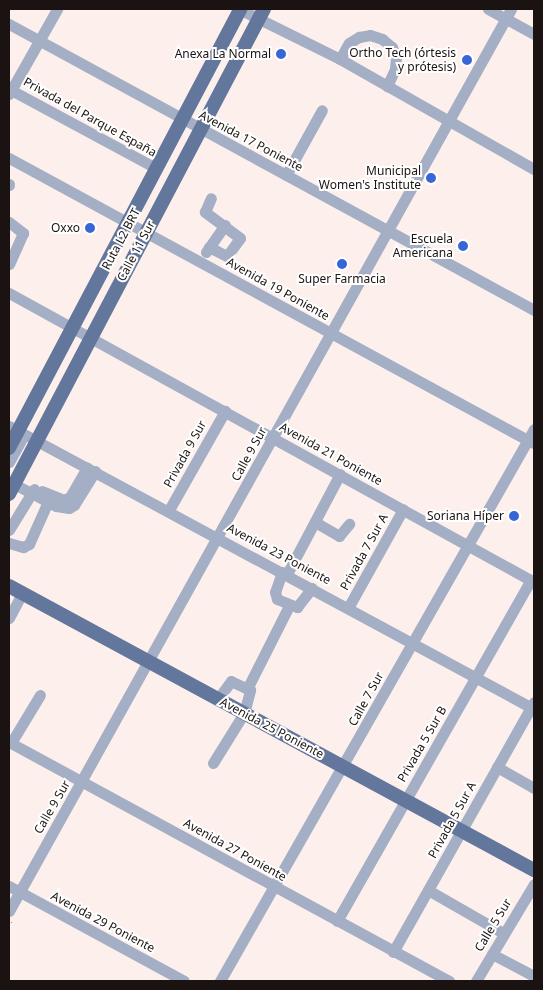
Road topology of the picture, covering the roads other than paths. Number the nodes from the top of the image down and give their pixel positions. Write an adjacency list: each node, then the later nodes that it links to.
1 (57, 9): 7 (street)
2 (488, 9): 4 (street)
3 (250, 11): 8 (street); 13 (main road, Calle 11 Sur); 13 (main road, Calle 11 Sur)
4 (508, 13): 6 (street); 12 (street, Calle 9 Sur)
5 (9, 24): 7 (street, Avenida 17 Poniente)
6 (534, 34)
7 (38, 40): 10 (street); 13 (street, Avenida 17 Poniente)
8 (340, 59): 9 (street); 9 (street)
9 (387, 86): 12 (street)
10 (10, 92): 15 (street, Privada del Parque España)
11 (322, 110): 17 (street)
12 (447, 121): 16 (street); 22 (street, Calle 9 Sur)
13 (191, 124): 15 (main road, Calle 11 Sur); 17 (street, Avenida 17 Poniente); 21 (main road, Calle 11 Sur)
14 (9, 158): 21 (street, Avenida 19 Poniente)
15 (156, 168): 21 (main road, Calle 11 Sur)
16 (534, 169)
17 (286, 175): 22 (street, Avenida 17 Poniente)
18 (211, 198): 20 (street)
19 (9, 222): 23 (street)
20 (225, 225): 24 (street); 24 (street)
21 (137, 227): 25 (street, Avenida 19 Poniente); 29 (main road, Calle 11 Sur); 29 (main road, Calle 11 Sur)
22 (388, 230): 28 (street, Avenida 17 Poniente); 30 (street, Calle 9 Sur)
23 (13, 246): 26 (street)
24 (209, 247): 25 (street)
25 (200, 262): 30 (street, Avenida 19 Poniente)
26 (9, 264)
27 (9, 292): 29 (street, Avenida 21 Poniente)
28 (534, 310)
29 (82, 332): 31 (street, Avenida 21 Poniente); 33 (main road, Calle 11 Sur); 33 (main road, Calle 11 Sur)
30 (331, 333): 34 (street, Calle 9 Sur); 35 (street, Avenida 19 Poniente)
31 (225, 411): 34 (street, Avenida 21 Poniente); 44 (street, Privada 9 Sur)
32 (534, 429): 35 (street, Calle 7 Sur)
33 (24, 434): 36 (main road, Calle 11 Sur); 37 (street); 38 (street, Avenida 23 Poniente); 40 (main road, Calle 11 Sur)
34 (274, 438): 39 (street, Avenida 21 Poniente); 48 (street, Calle 9 Sur)
35 (531, 442): 50 (street, Calle 7 Sur)
36 (9, 448)
37 (9, 462)
38 (91, 469): 42 (street); 44 (street, Avenida 23 Poniente)
39 (340, 474): 43 (street, Avenida 21 Poniente); 45 (street)
40 (12, 484): 41 (street)
41 (33, 491): 42 (street); 47 (street)
42 (49, 498): 49 (street)
43 (403, 509): 50 (street, Avenida 21 Poniente); 57 (street, Privada 7 Sur A)
44 (169, 510): 48 (street, Avenida 23 Poniente)
45 (315, 522): 46 (street); 51 (street)
46 (349, 524)
47 (9, 530)
48 (219, 537): 51 (street, Avenida 23 Poniente); 60 (street, Calle 9 Sur)
49 (9, 542)
50 (469, 545): 52 (street, Avenida 21 Poniente); 59 (street, Calle 7 Sur)
51 (284, 573): 54 (street, Avenida 23 Poniente); 56 (street)
52 (532, 581): 61 (street, Privada 5 Sur B)
53 (9, 586): 55 (main road, Avenida 25 Poniente)
54 (312, 588): 56 (street); 57 (street, Avenida 23 Poniente)
55 (22, 594): 58 (street); 60 (main road, Avenida 25 Poniente)
56 (289, 606): 62 (street)
57 (348, 608): 59 (street, Avenida 23 Poniente)
58 (9, 618)
59 (413, 643): 61 (street, Avenida 23 Poniente); 69 (street, Calle 7 Sur)
60 (149, 662): 64 (main road, Avenida 25 Poniente); 71 (street, Calle 9 Sur)
61 (476, 677): 65 (street, Avenida 23 Poniente); 73 (street, Privada 5 Sur B)
62 (248, 688): 64 (street); 66 (street)
63 (40, 695): 67 (street)
64 (218, 699): 66 (main road, Avenida 25 Poniente)
65 (533, 706): 70 (street, Privada 5 Sur A)
66 (244, 713): 68 (street); 69 (main road, Avenida 25 Poniente)
67 (10, 743): 71 (street, Avenida 27 Poniente)
68 (213, 763)
69 (343, 767): 73 (main road, Avenida 25 Poniente); 78 (street, Calle 7 Sur)
70 (497, 768): 72 (street); 74 (street, Privada 5 Sur A)
71 (82, 782): 78 (street, Avenida 27 Poniente); 80 (street, Calle 9 Sur)
72 (534, 788)
73 (406, 800): 74 (main road, Avenida 25 Poniente); 82 (street, Privada 5 Sur B)
74 (461, 831): 75 (main road, Avenida 25 Poniente); 79 (street, Privada 5 Sur A)
75 (534, 870)
76 (534, 884): 83 (street, Calle 5 Sur)
77 (9, 886): 80 (street, Avenida 29 Poniente)
78 (275, 888): 82 (street, Avenida 27 Poniente); 88 (street, Calle 7 Sur)
79 (428, 890): 83 (street); 84 (street, Privada 5 Sur A)
80 (20, 892): 81 (street, Calle 9 Sur); 87 (street, Avenida 29 Poniente)
81 (9, 911)
82 (337, 921): 84 (street, Avenida 27 Poniente)
83 (503, 933): 85 (street, Calle 5 Sur)
84 (393, 952): 89 (street, Avenida 27 Poniente)
85 (492, 954): 86 (street); 90 (street, Calle 5 Sur)
86 (534, 976)
87 (184, 981)
88 (220, 981)
89 (449, 981)
90 (476, 981)

